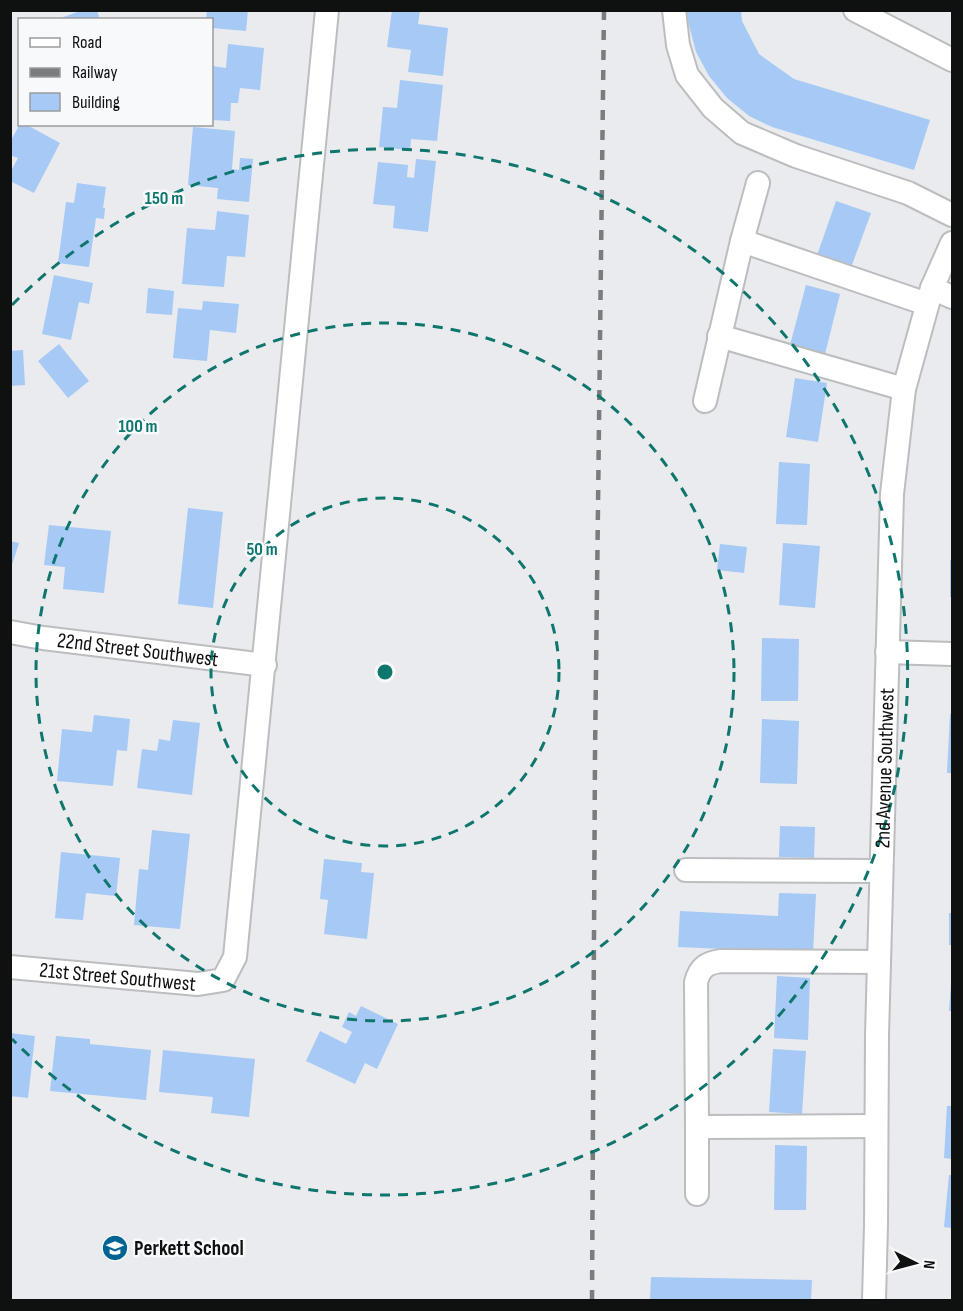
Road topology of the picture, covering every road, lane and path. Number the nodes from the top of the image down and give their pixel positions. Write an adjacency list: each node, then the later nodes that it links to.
1 (327, 10): 17 (street)
2 (674, 10): 6 (street)
3 (855, 10): 4 (street)
4 (952, 60)
5 (758, 183): 7 (street)
6 (946, 212)
7 (742, 241): 9 (street); 11 (street)
8 (952, 243): 9 (street, 2nd Avenue Southwest)
9 (929, 296): 10 (street); 12 (street, 2nd Avenue Southwest)
10 (952, 297)
11 (719, 336): 12 (street); 13 (street)
12 (904, 389): 15 (street, 2nd Avenue Southwest)
13 (705, 401)
14 (10, 632): 17 (street, 22nd Street Southwest)
15 (887, 652): 16 (street); 19 (street, 2nd Avenue Southwest)
16 (952, 654)
17 (265, 665): 21 (street, 21st Street Southwest)
18 (686, 870): 19 (street)
19 (881, 871): 20 (street, 2nd Avenue Southwest)
20 (879, 962): 22 (street, 2nd Avenue Southwest); 23 (street)
21 (10, 967)
22 (876, 1126): 23 (street); 25 (street, 2nd Avenue Southwest)
23 (697, 1127): 24 (street)
24 (697, 1194)
25 (874, 1300)

